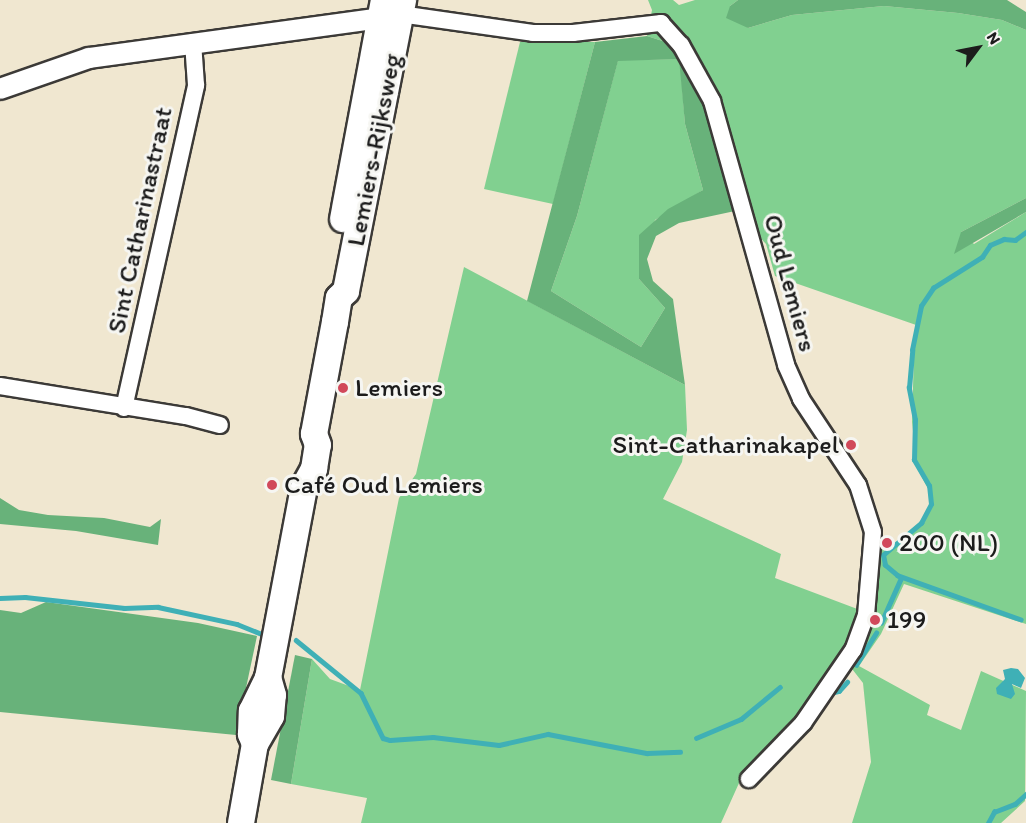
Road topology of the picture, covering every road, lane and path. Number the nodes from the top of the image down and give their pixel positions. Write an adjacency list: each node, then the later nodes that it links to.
1 (392, 8): 2 (street); 7 (street, Oud Lemiers); 8 (main road, Lemiers-Rijksweg)
2 (194, 42): 3 (street); 5 (street, Sint Catharinastraat)
3 (0, 89)
4 (0, 386): 5 (street)
5 (124, 408): 6 (street)
6 (220, 425)
7 (749, 779)
8 (241, 823)

